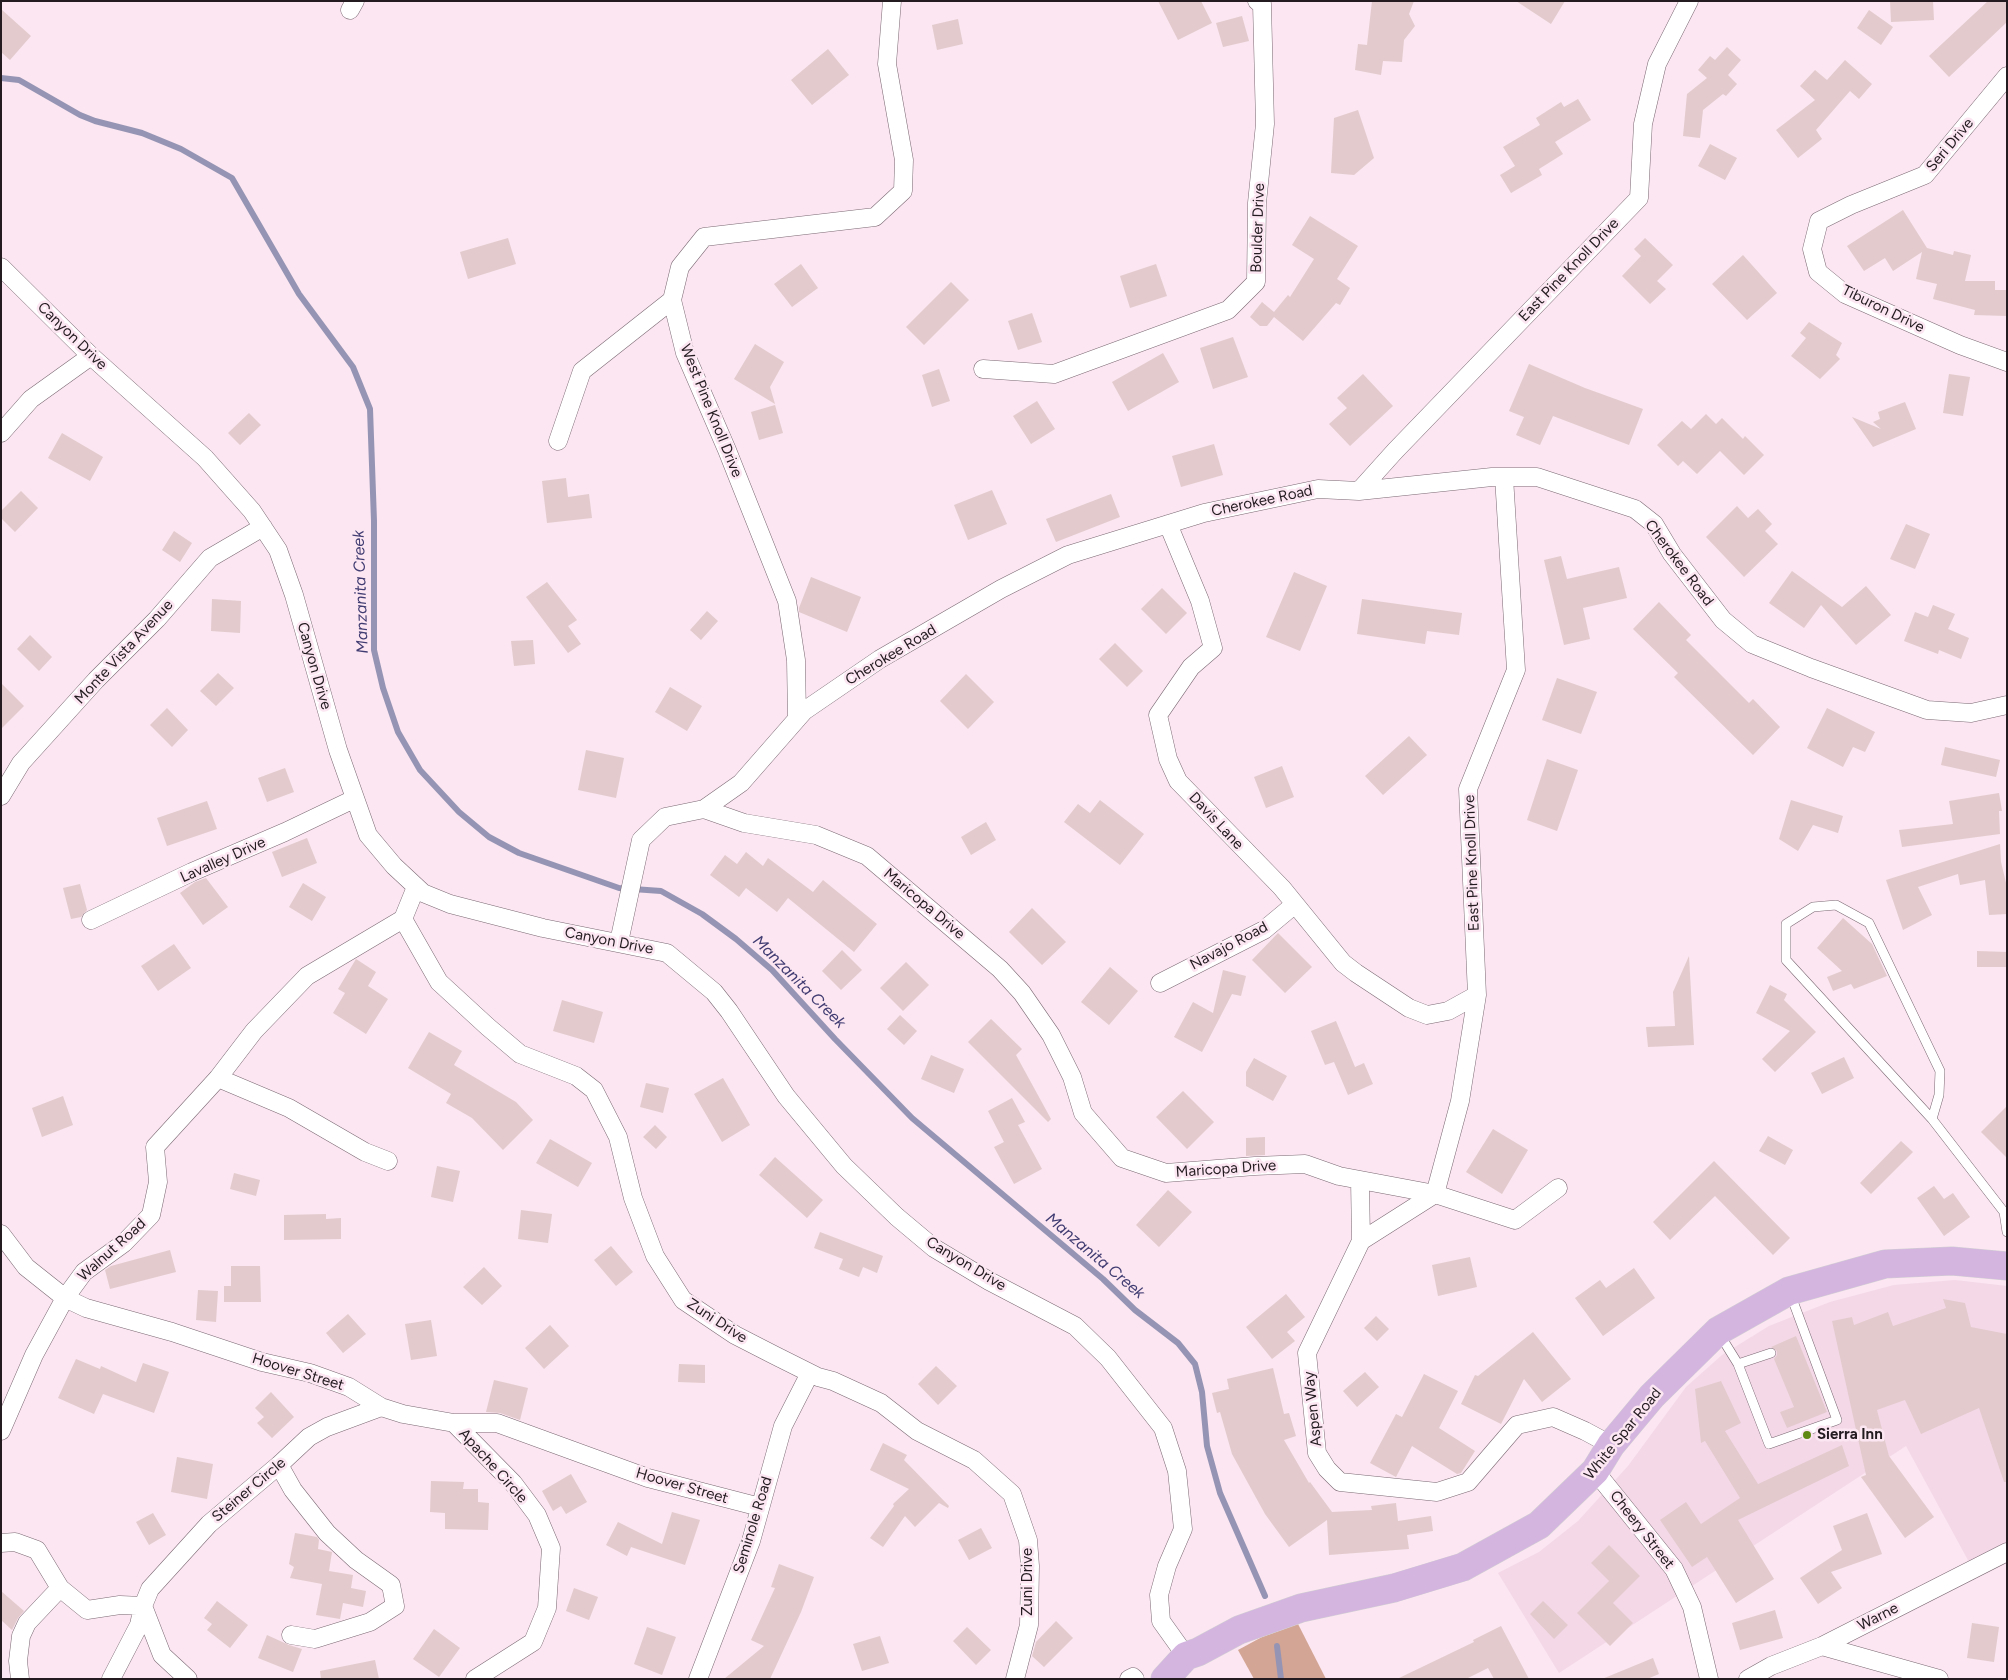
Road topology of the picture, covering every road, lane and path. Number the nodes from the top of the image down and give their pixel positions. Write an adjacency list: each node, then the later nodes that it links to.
1 (892, 1): 7 (street, West Pine Knoll Drive)
2 (1257, 1): 10 (street, Boulder Drive)
3 (1689, 1): 14 (street, East Pine Knoll Drive)
4 (2007, 76): 5 (street, Seri Drive)
5 (1851, 205): 9 (street, Tiburon Drive)
6 (1, 267): 8 (street, Canyon Drive)
7 (672, 300): 12 (street); 18 (street, West Pine Knoll Drive)
8 (91, 356): 11 (street); 16 (street, Canyon Drive)
9 (2007, 362)
10 (983, 369)
11 (1, 433)
12 (558, 442)
13 (1504, 477): 14 (street, Cherokee Road); 17 (street, Cherokee Road); 28 (street, East Pine Knoll Drive)
14 (1358, 491): 15 (street, Cherokee Road)
15 (1168, 524): 18 (street, Cherokee Road); 23 (street, Davis Lane)
16 (262, 526): 19 (street, Monte Vista Avenue); 20 (street, Canyon Drive)
17 (2007, 705)
18 (797, 718): 21 (street, Cherokee Road)
19 (1, 796)
20 (354, 799): 22 (street, Canyon Drive); 25 (street, Lavalley Drive)
21 (704, 810): 26 (street, Cherokee Road); 32 (street, Maricopa Drive)
22 (416, 886): 24 (street); 26 (street, Canyon Drive)
23 (1294, 905): 27 (street, Navajo Road); 28 (street, Davis Lane)
24 (404, 919): 29 (street, Walnut Road); 44 (street, Zuni Drive)
25 (91, 920)
26 (619, 942): 59 (street, Canyon Drive)
27 (1160, 983)
28 (1477, 995): 34 (street, East Pine Knoll Drive)
29 (218, 1078): 31 (street); 40 (street, Walnut Road)
30 (1932, 1119): 30 (lane); 35 (lane)
31 (388, 1161)
32 (1360, 1180): 34 (street, Maricopa Drive); 37 (street)
33 (1558, 1188): 34 (street, Maricopa Drive)
34 (1435, 1194): 37 (street)
35 (2007, 1232)
36 (1, 1234): 40 (street, Hoover Street)
37 (1361, 1242): 49 (street, Aspen Way)
38 (2007, 1266): 39 (main road, White Spar Road)
39 (1788, 1291): 41 (main road, White Spar Road); 43 (lane)
40 (65, 1298): 45 (street, Walnut Road); 46 (street, Hoover Street)
41 (1718, 1332): 43 (lane); 49 (main road, White Spar Road)
42 (1771, 1353): 43 (lane)
43 (1738, 1364)
44 (810, 1372): 52 (street, Seminole Road); 65 (street, Zuni Drive)
45 (7, 1401): 48 (street, Walnut Road)
46 (381, 1407): 47 (street, Hoover Street); 50 (street, Steiner Circle)
47 (454, 1423): 52 (street, Hoover Street); 63 (street, Apache Circle)
48 (1, 1431)
49 (1611, 1446): 51 (main road, White Spar Road)
50 (279, 1465): 56 (street, Steiner Circle); 57 (street)
51 (1595, 1471): 59 (main road, White Spar Road); 69 (street, Cheery Street)
52 (760, 1507): 64 (street, Seminole Road)
53 (1, 1543): 55 (street)
54 (2007, 1552): 58 (street, Warne)
55 (60, 1588): 56 (street); 60 (street)
56 (143, 1606): 61 (street, Steiner Circle); 62 (street)
57 (291, 1635)
58 (1822, 1646): 70 (street, Warne); 71 (street)
59 (1186, 1656): 68 (main road, White Spar Road)
60 (20, 1679)
61 (111, 1679)
62 (188, 1679)
63 (475, 1679)
64 (698, 1679)
65 (1015, 1679)
66 (1129, 1679): 67 (street)
67 (1135, 1679)
68 (1165, 1679)
69 (1709, 1679)
70 (1748, 1679)
71 (1939, 1679)

